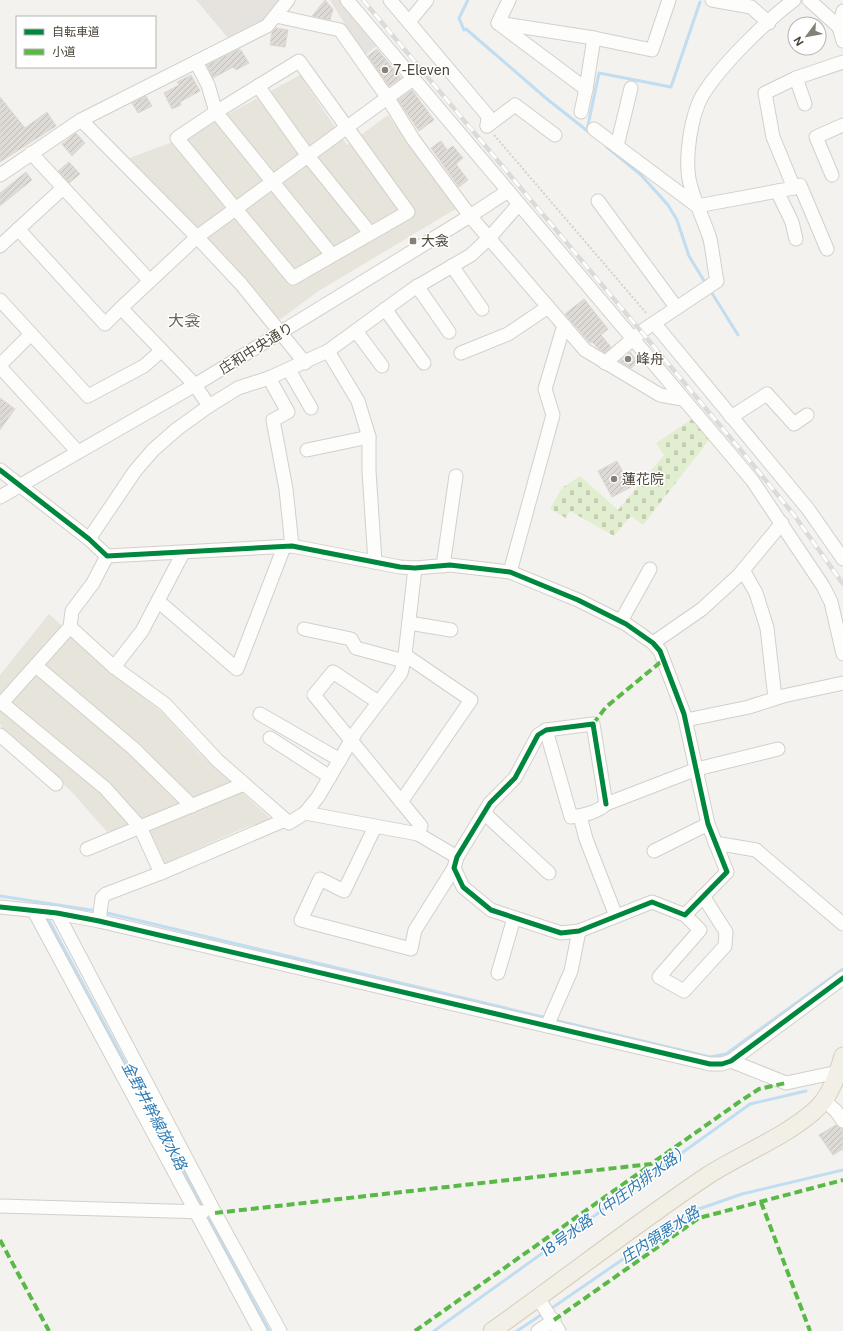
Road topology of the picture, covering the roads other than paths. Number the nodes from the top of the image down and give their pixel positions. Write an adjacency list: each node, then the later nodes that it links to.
1 (288, 0): 11 (street)
2 (346, 0): 21 (street)
3 (390, 0): 12 (street)
4 (427, 0): 12 (street)
5 (509, 0): 14 (street)
6 (670, 0): 16 (street)
7 (712, 0): 13 (street)
8 (794, 0): 13 (street)
9 (809, 0): 15 (street)
10 (843, 11): 15 (street)
11 (276, 16): 18 (street); 25 (street)
12 (409, 22): 33 (street)
13 (769, 22): 46 (street)
14 (498, 23): 16 (street); 24 (street)
15 (839, 27): 17 (street)
16 (594, 38): 24 (street)
17 (843, 41)
18 (196, 62): 27 (street); 29 (street)
19 (843, 62): 20 (street)
20 (796, 78): 26 (street); 41 (street)
21 (413, 79): 25 (street); 42 (street)
22 (258, 86): 27 (street); 31 (street); 36 (street)
23 (631, 88): 34 (street)
24 (586, 89): 28 (street)
25 (387, 97): 31 (street); 48 (street)
26 (805, 104)
27 (216, 112): 39 (street); 47 (street)
28 (582, 112)
29 (81, 120): 35 (street); 51 (street)
30 (843, 125): 37 (street)
31 (346, 127): 36 (street); 50 (street)
32 (594, 129): 34 (street)
33 (555, 135)
34 (617, 146): 46 (street)
35 (31, 153): 38 (street); 40 (street)
36 (308, 156): 39 (street); 50 (street)
37 (832, 174)
38 (0, 175)
39 (273, 182): 47 (street); 56 (street)
40 (63, 188): 49 (street); 58 (street)
41 (794, 188): 43 (street); 55 (street)
42 (508, 191): 45 (street); 48 (street, 庄和中央通り)
43 (778, 191): 46 (street); 53 (street)
44 (598, 201): 62 (street)
45 (519, 204): 52 (street); 72 (street)
46 (697, 206): 62 (street)
47 (237, 209): 51 (street); 56 (street)
48 (470, 216): 52 (street); 70 (street, 庄和中央通り)
49 (18, 229): 54 (street); 63 (street)
50 (370, 233): 56 (street)
51 (197, 237): 58 (street); 70 (street)
52 (490, 237): 57 (street); 61 (street)
53 (796, 239)
54 (0, 246)
55 (827, 249)
56 (332, 256)
57 (452, 266): 59 (street); 65 (street)
58 (150, 280): 63 (street)
59 (417, 286): 64 (street); 69 (street)
60 (0, 300): 71 (street)
61 (548, 307): 67 (street); 75 (street)
62 (676, 307): 66 (street)
63 (121, 308): 73 (street)
64 (385, 309): 68 (street); 77 (street)
65 (482, 309)
66 (654, 323): 72 (street); 88 (street)
67 (564, 325): 78 (street); 107 (street)
68 (356, 331): 74 (street); 80 (street)
69 (449, 332)
70 (280, 333): 76 (street); 83 (street, 庄和中央通り)
71 (31, 334): 73 (street); 79 (street)
72 (632, 339): 78 (street); 84 (street)
73 (161, 351): 83 (street)
74 (328, 351): 76 (street); 89 (street)
75 (461, 353)
76 (305, 363): 81 (street)
77 (424, 363)
78 (605, 363): 84 (street)
79 (0, 366): 91 (street)
80 (382, 366)
81 (289, 370): 82 (street); 86 (street)
82 (269, 378): 85 (street); 98 (street)
83 (195, 385): 85 (street); 91 (street, 庄和中央通り)
84 (682, 399): 96 (street)
85 (209, 406): 97 (street)
86 (311, 408)
87 (807, 415): 88 (street)
88 (731, 417): 101 (street)
89 (369, 437): 90 (street); 102 (street)
90 (307, 450)
91 (78, 452): 94 (street, 庄和中央通り)
92 (0, 470): 94 (street)
93 (456, 476): 103 (street)
94 (20, 485): 95 (street, 庄和中央通り); 97 (street)
95 (0, 497)
96 (782, 523): 106 (street); 115 (street)
97 (89, 540): 100 (street)
98 (288, 547): 99 (street); 102 (street); 108 (street)
99 (183, 553): 100 (street); 108 (street)
100 (107, 556): 111 (street)
101 (843, 559)
102 (375, 562): 104 (street)
103 (443, 566): 104 (street); 107 (street)
104 (415, 568): 110 (street)
105 (650, 570): 109 (street)
106 (743, 570): 114 (street); 120 (street)
107 (510, 572): 109 (street)
108 (158, 600): 118 (street)
109 (621, 621): 114 (street)
110 (408, 623): 113 (street); 116 (street)
111 (70, 627): 117 (street); 118 (street)
112 (304, 629): 116 (street)
113 (451, 630)
114 (653, 643): 123 (street)
115 (843, 654)
116 (404, 658): 121 (street); 134 (street)
117 (36, 666): 136 (street); 142 (street)
118 (114, 667): 133 (street)
119 (843, 683): 120 (street)
120 (775, 698): 123 (street)
121 (378, 702): 127 (street); 127 (street)
122 (260, 714): 129 (street)
123 (686, 720): 130 (street)
124 (546, 730): 135 (street); 138 (street); 139 (street)
125 (0, 735): 132 (street)
126 (270, 738): 131 (street)
127 (351, 740): 129 (street); 134 (street)
128 (778, 749): 130 (street)
129 (340, 760): 131 (street)
130 (697, 769): 135 (street); 141 (street)
131 (330, 776): 137 (street)
132 (56, 784)
133 (244, 784): 136 (street); 140 (street)
134 (401, 802): 144 (street)
135 (606, 804): 139 (street)
136 (192, 806): 142 (street)
137 (305, 813): 140 (street); 143 (street)
138 (484, 813): 148 (street); 150 (street)
139 (580, 816): 156 (street)
140 (285, 820): 149 (street)
141 (708, 824): 145 (street); 147 (street)
142 (140, 827): 146 (street); 149 (street)
143 (375, 827): 144 (street); 148 (street)
144 (418, 834): 148 (street)
145 (715, 843): 151 (street); 159 (street)
146 (87, 849)
147 (654, 851)
148 (455, 862): 157 (street)
149 (161, 873): 158 (street)
150 (549, 873)
151 (703, 896): 155 (street); 155 (street)
152 (0, 907): 153 (street)
153 (34, 911): 154 (street); 169 (street)
154 (57, 914): 158 (street); 170 (street)
155 (685, 915): 156 (street)
156 (616, 916): 160 (street)
157 (514, 918): 160 (street); 161 (street)
158 (99, 921): 163 (street)
159 (843, 924)
160 (579, 932): 163 (street)
161 (498, 973)
162 (843, 978): 164 (street)
163 (547, 1026): 164 (street)
164 (731, 1061): 165 (street)
165 (840, 1064): 166 (main road)
166 (824, 1100): 167 (street); 171 (main road)
167 (843, 1121)
168 (0, 1206): 169 (street)
169 (196, 1212): 170 (street); 173 (street)
170 (215, 1213): 174 (street)
171 (538, 1298): 172 (street); 175 (main road)
172 (556, 1326): 176 (street)
173 (260, 1331)
174 (280, 1331)
175 (492, 1331)
176 (538, 1331)

